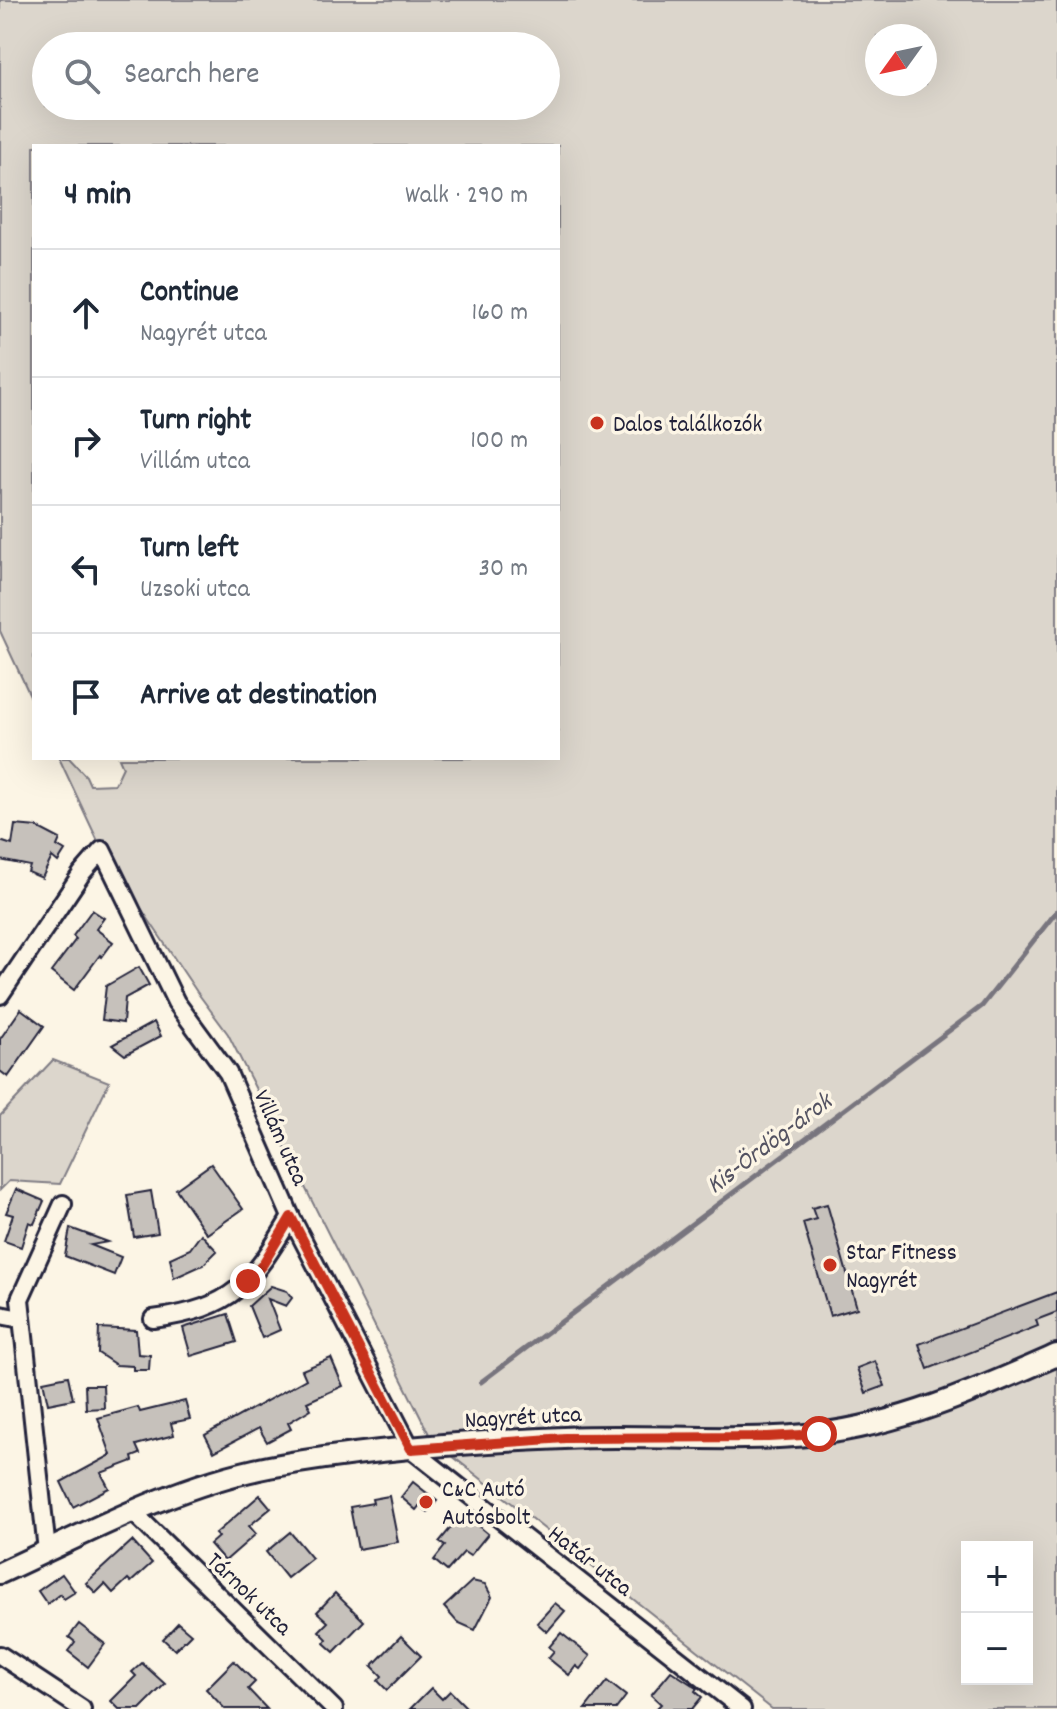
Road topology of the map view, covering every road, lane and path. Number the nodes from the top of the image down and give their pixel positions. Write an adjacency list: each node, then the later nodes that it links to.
1 (0, 995): 3 (street, Villám utca)
2 (63, 1204): 5 (street)
3 (291, 1217): 6 (street); 8 (street, Villám utca)
4 (0, 1315): 5 (street)
5 (21, 1319): 10 (street)
6 (153, 1319)
7 (1057, 1355): 8 (street, Nagyrét utca)
8 (411, 1449): 9 (street, Nagyrét utca); 15 (street, Határ utca)
9 (133, 1512): 10 (street, Nagyrét utca); 14 (street, Tárnok utca)
10 (47, 1551): 11 (street, Nagyrét utca)
11 (0, 1573)
12 (0, 1655): 13 (street)
13 (82, 1709)
14 (334, 1709)
15 (742, 1709)

